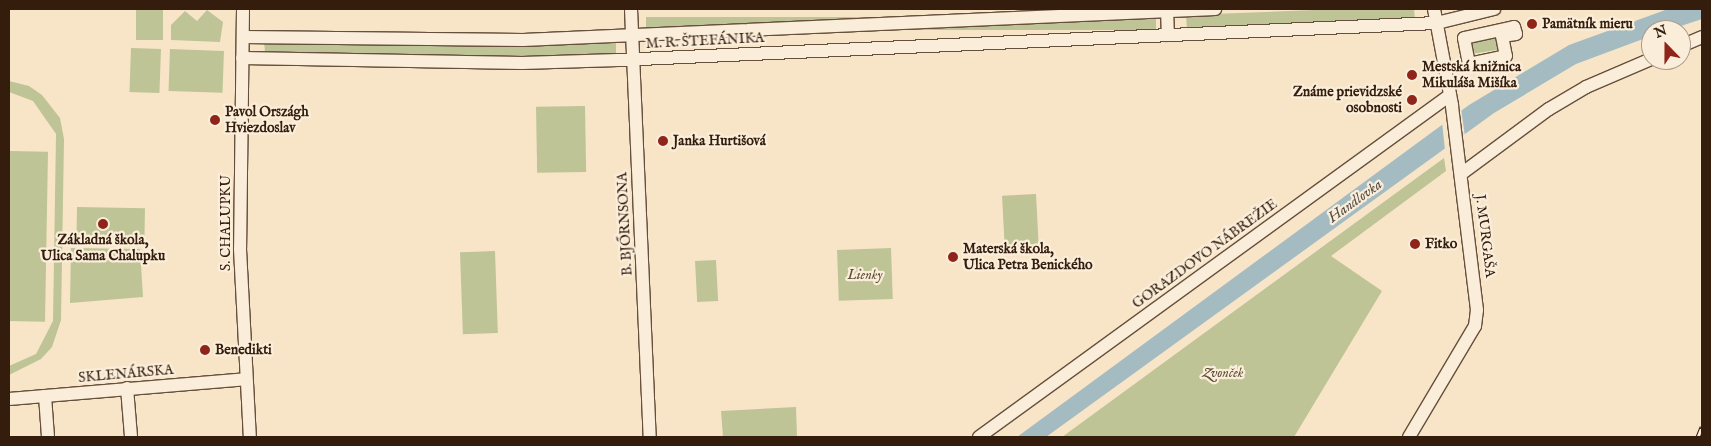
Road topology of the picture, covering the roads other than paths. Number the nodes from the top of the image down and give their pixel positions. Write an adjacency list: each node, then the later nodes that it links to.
1 (243, 9): 10 (street, S. CHALUPKU)
2 (631, 9): 8 (street, B. BJŐRNSONA)
3 (1216, 9): 6 (street, M. R. ŠTEFÁNIKA)
4 (1434, 9): 7 (street)
5 (1494, 9): 7 (street, M. R. ŠTEFÁNIKA)
6 (1168, 10): 8 (street, M. R. ŠTEFÁNIKA); 9 (street)
7 (1437, 22): 9 (street, M. R. ŠTEFÁNIKA); 15 (street, J. MURGAŠA)
8 (632, 34): 10 (street, M. R. ŠTEFÁNIKA); 13 (street, B. BJŐRNSONA)
9 (1168, 35): 13 (street, M. R. ŠTEFÁNIKA)
10 (243, 37): 12 (street, S. CHALUPKU)
11 (1506, 56): 11 (street)
12 (242, 58): 13 (street, M. R. ŠTEFÁNIKA); 17 (street, S. CHALUPKU)
13 (633, 59): 24 (street, B. BJŐRNSONA)
14 (1641, 63): 16 (street)
15 (1451, 100): 16 (street, J. MURGAŠA); 25 (street, GORAZDOVO NÁBREŽIE)
16 (1461, 174): 26 (street, J. MURGAŠA)
17 (245, 379): 18 (street, SKLENÁRSKA); 23 (street, S. CHALUPKU)
18 (127, 388): 19 (street, SKLENÁRSKA); 22 (street)
19 (45, 396): 20 (street, SKLENÁRSKA); 21 (street)
20 (9, 399)
21 (48, 437)
22 (131, 437)
23 (250, 437)
24 (650, 437)
25 (979, 437)
26 (1409, 437)

